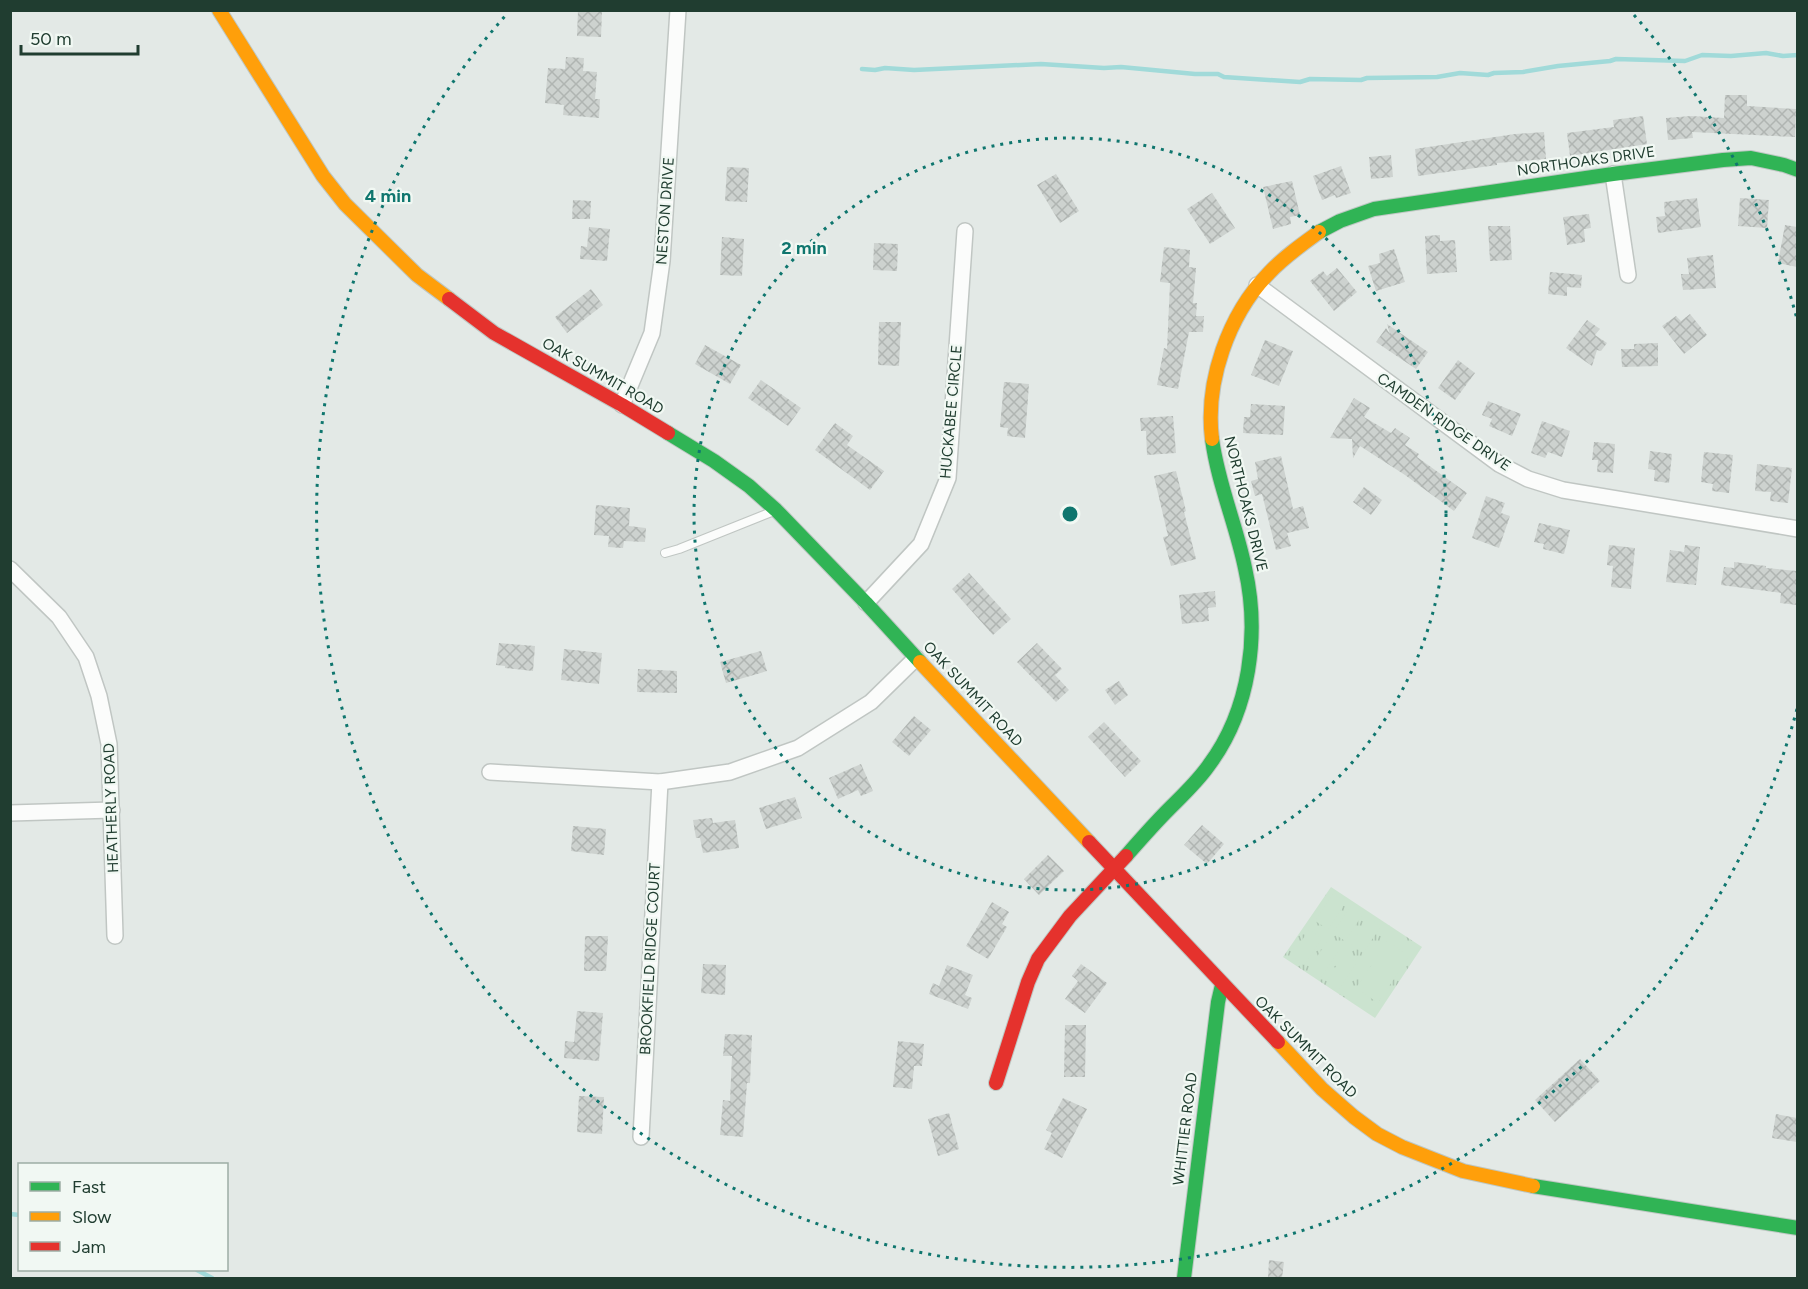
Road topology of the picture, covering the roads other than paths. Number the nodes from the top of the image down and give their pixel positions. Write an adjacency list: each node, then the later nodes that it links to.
1 (219, 10): 8 (main road, OAK SUMMIT ROAD)
2 (678, 10): 8 (street, NESTON DRIVE)
3 (1797, 170): 4 (main road, NORTHOAKS DRIVE)
4 (1613, 174): 6 (street); 7 (main road, NORTHOAKS DRIVE)
5 (965, 231): 13 (street, HUCKABEE CIRCLE)
6 (1628, 275)
7 (1257, 285): 10 (street, CAMDEN RIDGE DRIVE); 19 (main road, NORTHOAKS DRIVE)
8 (622, 405): 9 (main road, OAK SUMMIT ROAD)
9 (776, 510): 11 (lane); 13 (main road, OAK SUMMIT ROAD)
10 (1797, 529)
11 (665, 553)
12 (10, 568): 17 (street, HEATHERLY ROAD)
13 (867, 603): 14 (main road, OAK SUMMIT ROAD)
14 (916, 658): 16 (street); 19 (main road, OAK SUMMIT ROAD)
15 (490, 772): 16 (street)
16 (660, 782): 23 (street, BROOKFIELD RIDGE COURT)
17 (112, 810): 18 (street); 20 (street, HEATHERLY ROAD)
18 (10, 813)
19 (1114, 870): 21 (main road, OAK SUMMIT ROAD); 22 (main road, NORTHOAKS DRIVE)
20 (115, 936)
21 (1222, 985): 24 (main road, OAK SUMMIT ROAD); 25 (main road, WHITTIER ROAD)
22 (996, 1083)
23 (640, 1137)
24 (1797, 1228)
25 (1184, 1278)

